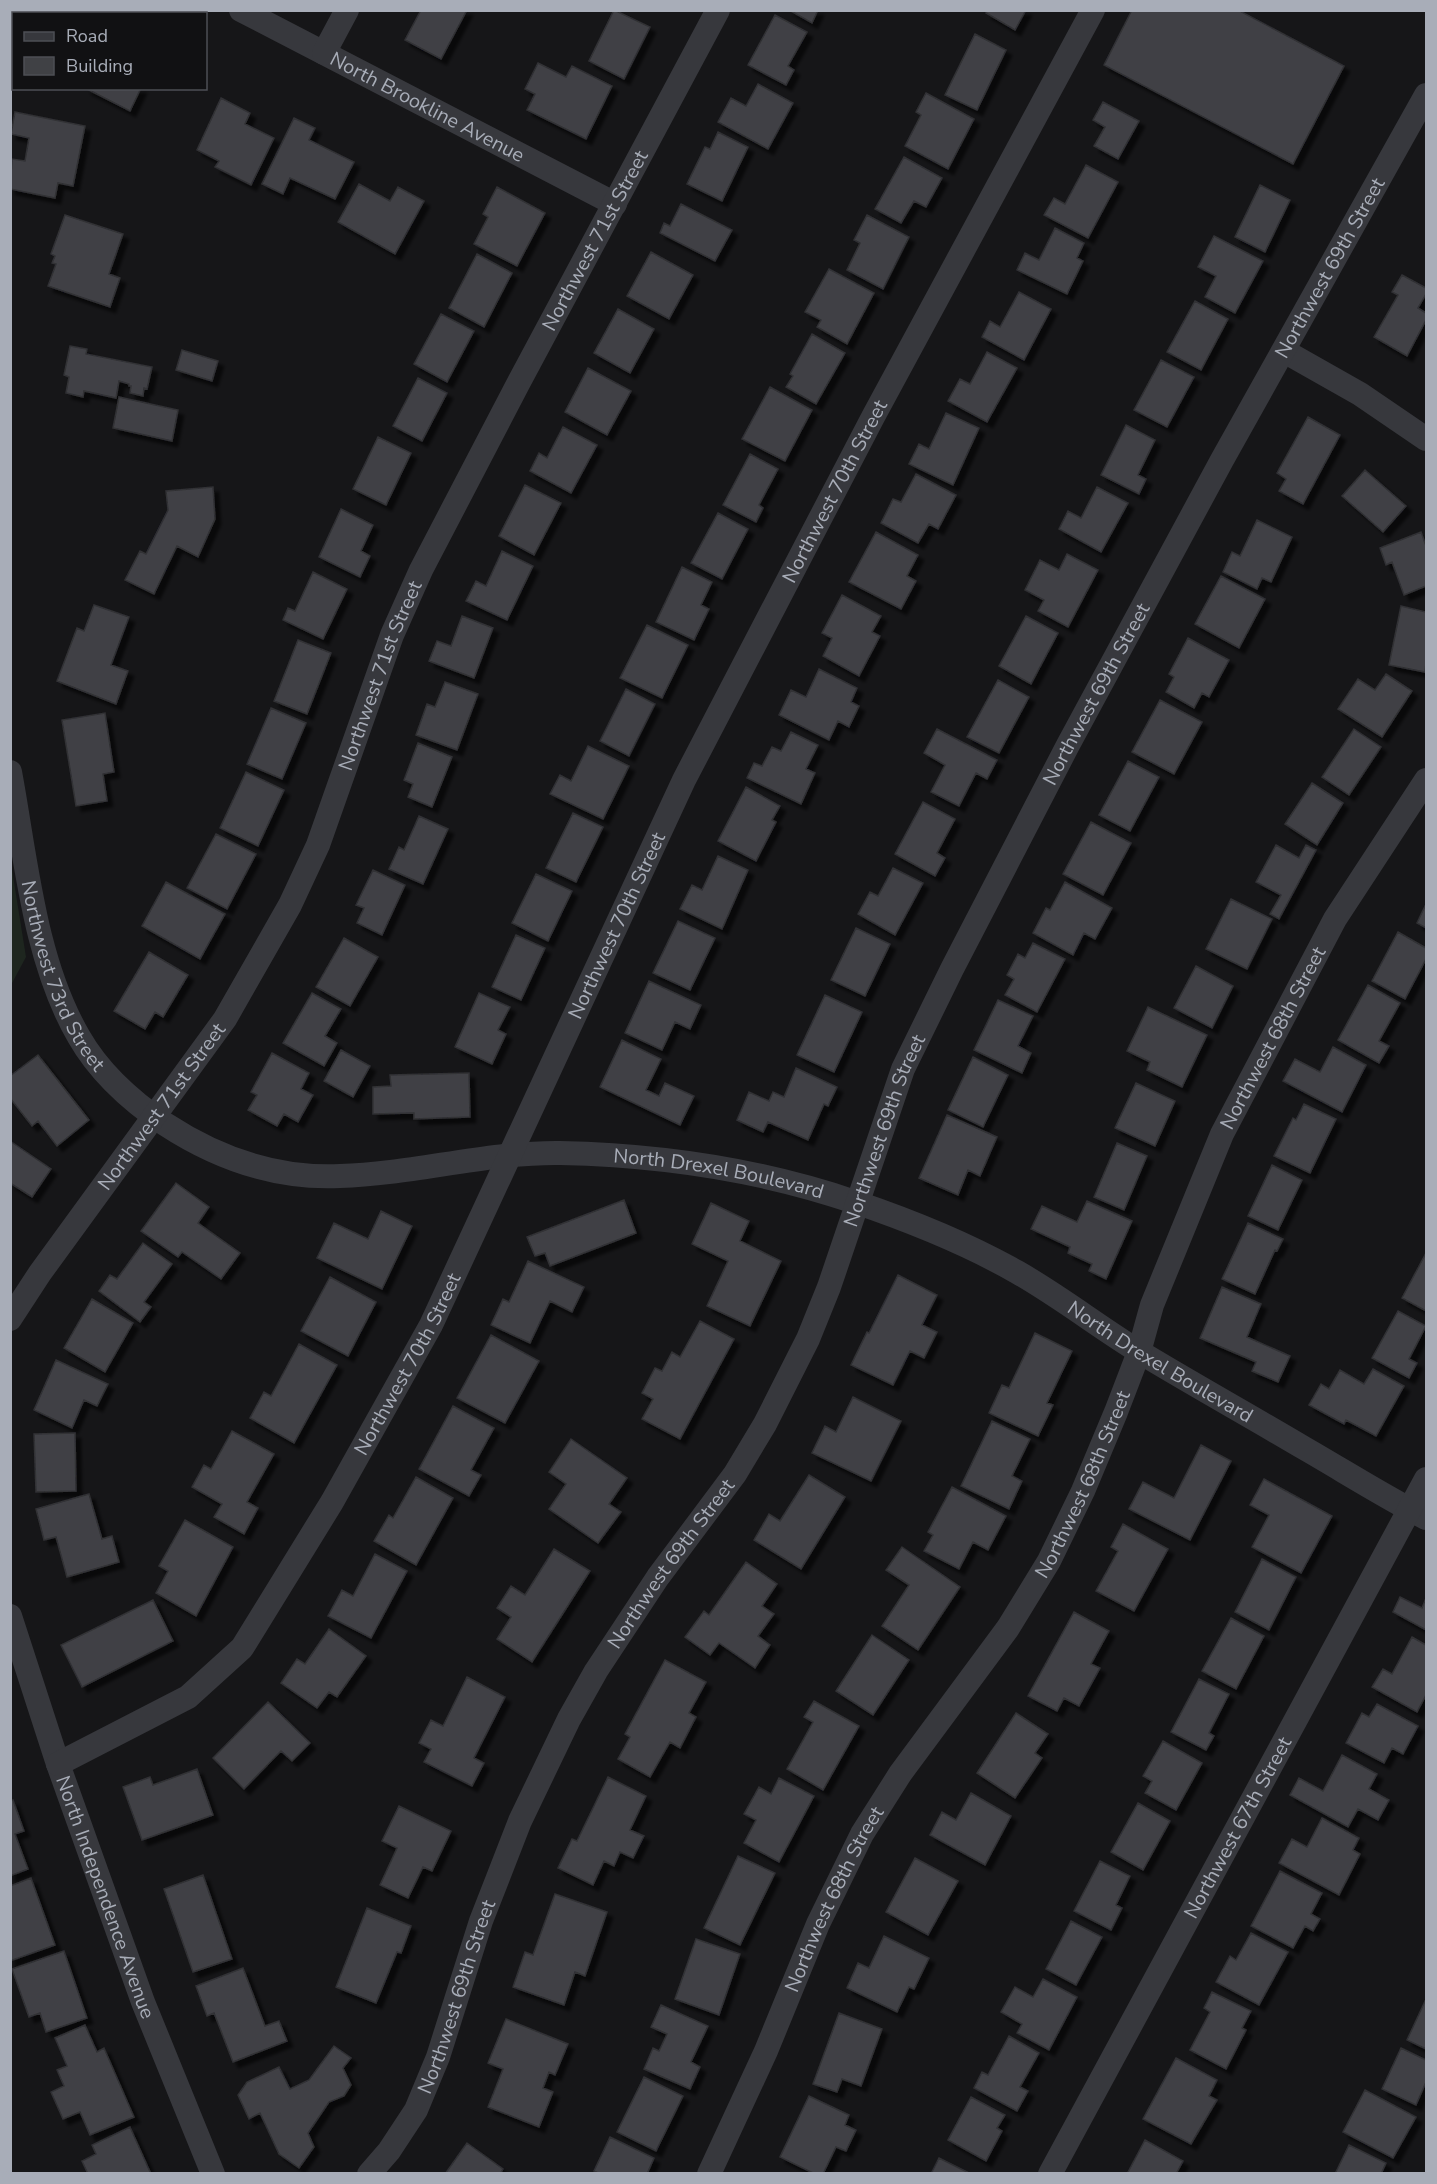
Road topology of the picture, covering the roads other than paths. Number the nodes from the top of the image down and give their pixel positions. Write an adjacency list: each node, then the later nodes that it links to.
1 (241, 10): 5 (street, North Brookline Avenue)
2 (347, 10): 5 (street)
3 (718, 10): 7 (street, Northwest 71st Street)
4 (1093, 10): 13 (street, Northwest 70th Street)
5 (324, 53): 7 (street, North Brookline Avenue)
6 (1426, 95): 8 (street, Northwest 69th Street)
7 (615, 204): 12 (street, Northwest 71st Street)
8 (1284, 351): 9 (street); 14 (street, Northwest 69th Street)
9 (1426, 439)
10 (10, 772): 12 (street, Northwest 73rd Street)
11 (1426, 780): 16 (street, Northwest 68th Street)
12 (155, 1117): 13 (street, North Drexel Boulevard); 15 (street, Northwest 71st Street)
13 (509, 1156): 14 (street, North Drexel Boulevard); 20 (street, Northwest 70th Street)
14 (857, 1203): 16 (street, North Drexel Boulevard); 22 (street, Northwest 69th Street)
15 (10, 1319)
16 (1139, 1352): 18 (street, North Drexel Boulevard); 23 (street, Northwest 68th Street)
17 (1426, 1479): 18 (street, Northwest 67th Street)
18 (1418, 1514): 24 (street, Northwest 67th Street)
19 (10, 1616): 20 (street, North Independence Avenue)
20 (58, 1764): 21 (street, North Independence Avenue)
21 (213, 2174)
22 (369, 2174)
23 (709, 2174)
24 (1050, 2174)

